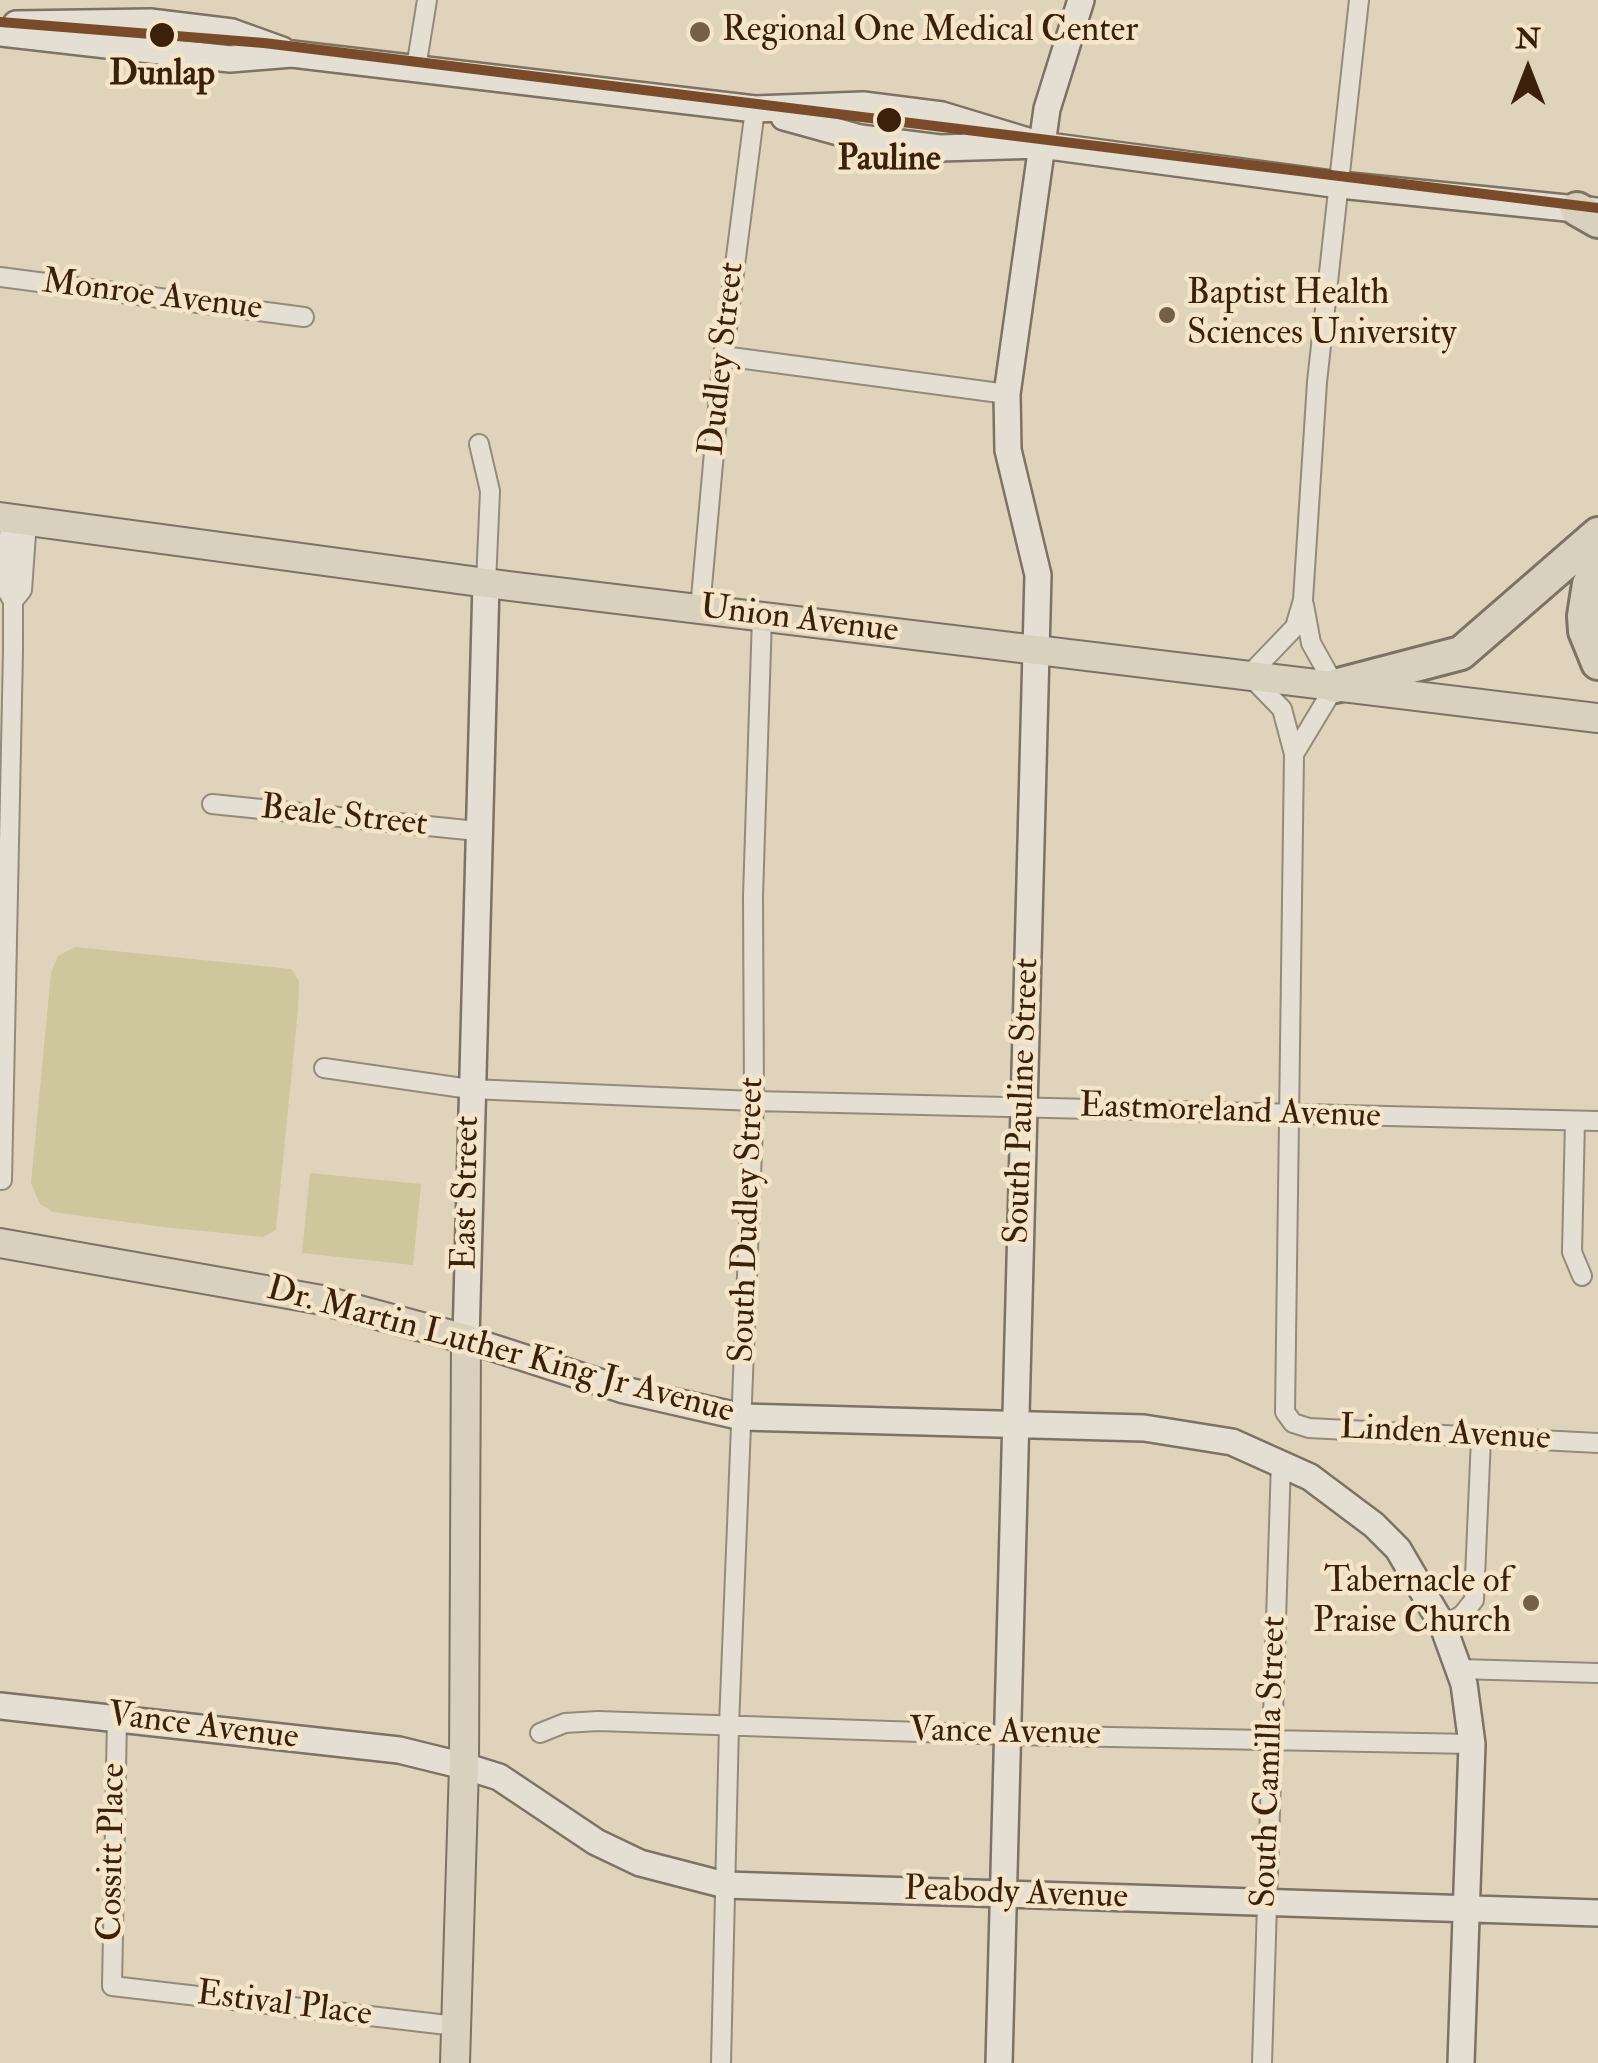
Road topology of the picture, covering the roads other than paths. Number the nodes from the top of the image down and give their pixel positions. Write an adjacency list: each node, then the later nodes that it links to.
1 (428, 0): 7 (street)
2 (1081, 0): 9 (street, South Pauline Street)
3 (1359, 0): 10 (street)
4 (0, 24): 6 (street)
5 (0, 33): 6 (street)
6 (292, 54): 7 (street)
7 (416, 68): 8 (street)
8 (755, 109): 9 (street); 14 (street, Dudley Street)
9 (1042, 145): 10 (street); 15 (street, South Pauline Street)
10 (1340, 186): 11 (street); 21 (street)
11 (1591, 214)
12 (0, 278): 13 (street, Monroe Avenue)
13 (304, 317)
14 (723, 356): 15 (street); 22 (street, Dudley Street)
15 (1007, 394): 24 (street, South Pauline Street)
16 (479, 444): 20 (street, East Street)
17 (12, 519): 20 (main road, Union Avenue); 39 (street)
18 (1598, 534): 27 (highway)
19 (1598, 567): 25 (highway)
20 (486, 582): 22 (main road, Union Avenue); 31 (street, East Street)
21 (1303, 600): 26 (street); 27 (street)
22 (700, 610): 23 (main road, Union Avenue)
23 (762, 617): 24 (main road, Union Avenue); 34 (street, South Dudley Street)
24 (1036, 649): 26 (main road, Union Avenue); 35 (street, South Pauline Street)
25 (1598, 663)
26 (1249, 676): 27 (main road, Union Avenue); 29 (street)
27 (1335, 686): 28 (main road, Union Avenue); 29 (street)
28 (1598, 718)
29 (1294, 754): 36 (street)
30 (212, 804): 31 (street, Beale Street)
31 (476, 832): 33 (street, East Street)
32 (324, 1068): 33 (street, Eastmoreland Avenue)
33 (470, 1089): 34 (street, Eastmoreland Avenue); 43 (street, East Street)
34 (754, 1100): 35 (street, Eastmoreland Avenue); 44 (street, South Dudley Street)
35 (1023, 1106): 36 (street, Eastmoreland Avenue); 45 (street, South Pauline Street)
36 (1286, 1115): 37 (street, Eastmoreland Avenue); 46 (street, Linden Avenue)
37 (1575, 1121): 38 (street, Eastmoreland Avenue); 42 (street)
38 (1598, 1121)
39 (2, 1180)
40 (0, 1243): 41 (street); 43 (main road, Dr. Martin Luther King Jr Avenue)
41 (0, 1255)
42 (1582, 1276)
43 (466, 1338): 44 (street, Dr. Martin Luther King Jr Avenue); 59 (main road, East Street)
44 (742, 1417): 45 (street, Dr. Martin Luther King Jr Avenue); 54 (street, South Dudley Street)
45 (1016, 1425): 48 (street, Dr. Martin Luther King Jr Avenue); 56 (street, South Pauline Street)
46 (1481, 1438): 47 (street, Linden Avenue); 49 (street)
47 (1598, 1443)
48 (1281, 1462): 49 (street, Dr. Martin Luther King Jr Avenue); 57 (street, South Camilla Street)
49 (1443, 1626): 50 (street, Dr. Martin Luther King Jr Avenue)
50 (1460, 1669): 51 (street); 58 (street, Dr. Martin Luther King Jr Avenue)
51 (1598, 1673)
52 (0, 1706): 53 (street, Vance Avenue)
53 (117, 1718): 59 (street, Vance Avenue); 65 (street, Cossitt Place)
54 (729, 1725): 55 (street, Vance Avenue); 56 (street, Vance Avenue); 60 (street, South Dudley Street)
55 (540, 1733)
56 (1008, 1736): 57 (street, Vance Avenue); 61 (street, South Pauline Street)
57 (1273, 1739): 58 (street, Vance Avenue); 62 (street, South Camilla Street)
58 (1472, 1744): 63 (street, Dr. Martin Luther King Jr Avenue)
59 (464, 1766): 60 (street, Peabody Avenue); 66 (main road, East Street)
60 (725, 1885): 61 (street, Peabody Avenue); 68 (street, South Dudley Street)
61 (1004, 1895): 62 (street, Peabody Avenue); 69 (street, South Pauline Street)
62 (1267, 1902): 63 (street, Peabody Avenue); 70 (street, South Camilla Street)
63 (1467, 1908): 64 (street, Peabody Avenue); 71 (street, Dr. Martin Luther King Jr Avenue)
64 (1598, 1913)
65 (112, 1986): 66 (street, Estival Place)
66 (456, 2026): 67 (main road, East Street)
67 (455, 2063)
68 (721, 2063)
69 (999, 2063)
70 (1262, 2063)
71 (1461, 2063)

